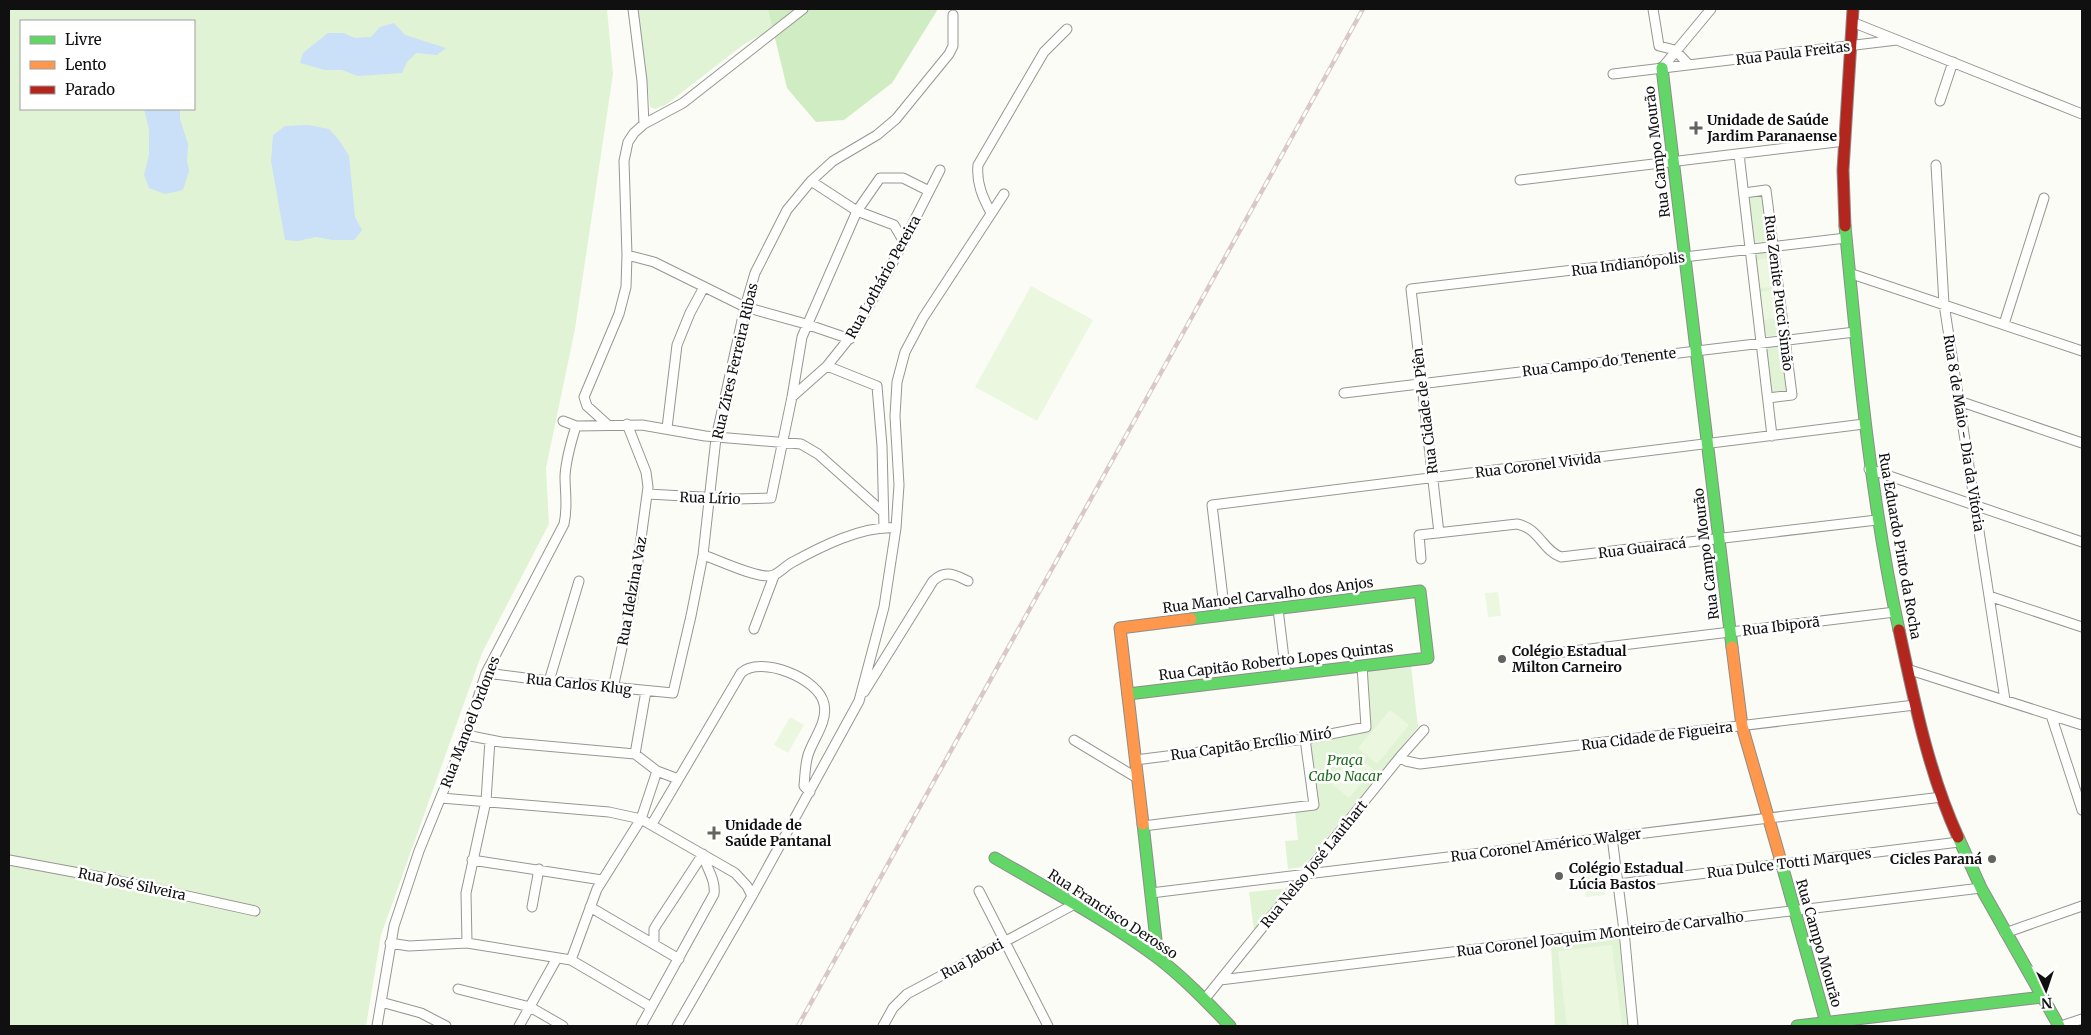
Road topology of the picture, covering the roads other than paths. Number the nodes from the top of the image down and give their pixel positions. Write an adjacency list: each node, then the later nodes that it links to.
1 (633, 9): 18 (street)
2 (802, 9): 18 (street)
3 (1653, 9): 11 (street)
4 (1712, 9): 11 (street)
5 (1853, 9): 7 (street, Rua Eduardo Pinto da Rocha)
6 (953, 15): 25 (street, Rua Zires Ferreira Ribas)
7 (1852, 22): 9 (street, Rua Paula Freitas); 10 (street, Rua Eduardo Pinto da Rocha)
8 (1067, 29): 31 (street)
9 (1897, 40): 10 (street, Rua Paula Freitas); 12 (street, Rua Paula Freitas)
10 (1850, 46): 13 (street, Rua Paula Freitas); 19 (street, Rua Eduardo Pinto da Rocha)
11 (1675, 50): 13 (street); 14 (street)
12 (1953, 62): 16 (street); 17 (street, Rua Paula Freitas)
13 (1689, 65): 14 (street, Rua Paula Freitas)
14 (1662, 68): 15 (street, Rua Paula Freitas); 21 (street, Rua Campo Mourão)
15 (1613, 74)
16 (1940, 101)
17 (2082, 114)
18 (644, 124): 36 (street)
19 (1845, 141): 20 (street); 32 (street, Rua Eduardo Pinto da Rocha)
20 (1739, 154): 21 (street); 27 (street, Rua Zenite Pucci Simão)
21 (1673, 162): 24 (street); 37 (street, Rua Campo Mourão)
22 (1936, 165): 41 (street, Rua 8 de Maio - Dia da Vitória)
23 (940, 170): 26 (street, Rua Lothário Pereira)
24 (1520, 180)
25 (812, 181): 30 (street); 42 (street, Rua Zires Ferreira Ribas)
26 (929, 191): 30 (street); 33 (street, Rua Lothário Pereira)
27 (1744, 193): 34 (street, Rua Zenite Pucci Simão); 35 (street, Rua Zenite Pucci Simão)
28 (1004, 194): 31 (street)
29 (2044, 198): 44 (street)
30 (857, 211): 33 (street); 43 (street)
31 (991, 213): 76 (street)
32 (1846, 238): 34 (street, Rua Indianópolis); 38 (street, Rua Eduardo Pinto da Rocha)
33 (904, 242): 46 (street, Rua Lothário Pereira)
34 (1773, 247): 35 (street, Rua Indianópolis); 47 (street, Rua Zenite Pucci Simão)
35 (1750, 249): 37 (street, Rua Indianópolis); 48 (street, Rua Zenite Pucci Simão)
36 (627, 255): 39 (street); 60 (street)
37 (1684, 257): 40 (street, Rua Indianópolis); 49 (street, Rua Campo Mourão)
38 (1849, 273): 41 (street); 45 (street, Rua Eduardo Pinto da Rocha)
39 (704, 287): 42 (street); 62 (street)
40 (1411, 289): 52 (street, Rua Cidade de Piên)
41 (1944, 304): 44 (street); 56 (street, Rua 8 de Maio - Dia da Vitória)
42 (745, 307): 43 (street); 64 (street, Rua Zires Ferreira Ribas)
43 (806, 324): 46 (street); 54 (street)
44 (2004, 324): 50 (street)
45 (1855, 332): 47 (street, Rua Campo do Tenente); 59 (street, Rua Eduardo Pinto da Rocha)
46 (850, 339): 51 (street, Rua Lothário Pereira)
47 (1785, 340): 48 (street, Rua Campo do Tenente); 55 (street, Rua Zenite Pucci Simão)
48 (1762, 343): 49 (street, Rua Campo do Tenente); 55 (street, Rua Zenite Pucci Simão)
49 (1696, 351): 52 (street, Rua Campo do Tenente); 67 (street, Rua Campo Mourão)
50 (2082, 351)
51 (827, 366): 54 (street, Rua Lothário Pereira); 73 (street)
52 (1422, 384): 53 (street, Rua Campo do Tenente); 69 (street, Rua Cidade de Piên)
53 (1344, 393)
54 (792, 397): 65 (street)
55 (1768, 398): 63 (street, Rua Zenite Pucci Simão)
56 (1959, 401): 66 (street); 72 (street, Rua 8 de Maio - Dia da Vitória)
57 (562, 421): 61 (street)
58 (627, 424): 60 (street); 62 (street); 70 (street, Rua Idelzina Vaz)
59 (1864, 424): 63 (street, Rua Coronel Vivida); 68 (street, Rua Eduardo Pinto da Rocha)
60 (608, 425): 61 (street)
61 (576, 426): 96 (street, Rua Manoel Ordones)
62 (667, 428): 64 (street)
63 (1772, 436): 67 (street, Rua Coronel Vivida)
64 (716, 438): 65 (street); 71 (street, Rua Zires Ferreira Ribas)
65 (782, 442): 71 (street, Rua Lírio); 73 (street)
66 (2082, 443)
67 (1707, 444): 69 (street, Rua Coronel Vivida); 78 (street, Rua Campo Mourão)
68 (1869, 469): 72 (street); 74 (street, Rua Eduardo Pinto da Rocha)
69 (1433, 478): 77 (street, Rua Cidade de Piên); 88 (street, Rua Coronel Vivida)
70 (648, 494): 71 (street, Rua Lírio); 99 (street, Rua Idelzina Vaz)
71 (709, 498): 80 (street, Rua Zires Ferreira Ribas)
72 (1975, 505): 79 (street); 85 (street, Rua 8 de Maio - Dia da Vitória)
73 (883, 512): 75 (street)
74 (1877, 520): 78 (street, Rua Guairacá); 87 (street, Rua Eduardo Pinto da Rocha)
75 (884, 527): 76 (street); 82 (street)
76 (896, 528): 104 (street)
77 (1439, 533): 78 (street, Rua Guairacá); 81 (street, Rua Guairacá)
78 (1719, 538): 91 (street, Rua Campo Mourão)
79 (2082, 542)
80 (703, 555): 82 (street); 101 (street, Rua Zires Ferreira Ribas)
81 (1421, 559)
82 (774, 576): 90 (street)
83 (578, 581): 98 (street)
84 (968, 581): 104 (street)
85 (1989, 596): 89 (street); 103 (street, Rua 8 de Maio - Dia da Vitória)
86 (1278, 609): 88 (street, Rua Manoel Carvalho dos Anjos); 93 (street, Rua Manoel Carvalho dos Anjos); 97 (street)
87 (1894, 612): 91 (street, Rua Ibiporã); 95 (street, Rua Eduardo Pinto da Rocha)
88 (1225, 615): 102 (street, Rua Manoel Carvalho dos Anjos)
89 (2082, 627)
90 (754, 629)
91 (1730, 632): 92 (street, Rua Ibiporã); 108 (street, Rua Campo Mourão)
92 (1548, 654)
93 (1428, 658): 94 (street, Rua Capitão Roberto Lopes Quintas)
94 (1362, 666): 97 (street, Rua Capitão Roberto Lopes Quintas); 111 (street, Rua Capitão Ercílio Miró)
95 (1907, 669): 103 (street); 105 (street, Rua Eduardo Pinto da Rocha)
96 (486, 673): 98 (street, Rua Carlos Klug); 110 (street, Rua Manoel Ordones)
97 (1286, 675): 102 (street, Rua Capitão Roberto Lopes Quintas)
98 (548, 681): 99 (street, Rua Carlos Klug)
99 (612, 688): 100 (street, Rua Carlos Klug)
100 (646, 691): 101 (street, Rua Carlos Klug); 114 (street)
101 (673, 693)
102 (1128, 694): 116 (street)
103 (2005, 700): 106 (street)
104 (859, 701): 120 (street)
105 (1915, 705): 108 (street, Rua Cidade de Figueira); 121 (street, Rua Eduardo Pinto da Rocha)
106 (2051, 715): 107 (street); 124 (street)
107 (2082, 725)
108 (1742, 726): 115 (street, Rua Cidade de Figueira); 125 (street, Rua Campo Mourão)
109 (1424, 730): 115 (street, Rua Nelso José Lauthart)
110 (466, 735): 112 (street); 122 (street, Rua Manoel Ordones)
111 (1306, 739): 116 (street, Rua Capitão Ercílio Miró); 128 (street)
112 (490, 740): 114 (street); 123 (street)
113 (1074, 740): 119 (street)
114 (635, 754): 117 (street)
115 (1400, 757): 137 (street, Rua Nelso José Lauthart)
116 (1135, 760): 119 (street)
117 (657, 771): 118 (street); 126 (street)
118 (678, 778): 120 (street); 127 (street)
119 (1138, 778): 128 (street)
120 (810, 792): 143 (street)
121 (1942, 797): 125 (street, Rua Coronel Américo Walger); 130 (street, Rua Eduardo Pinto da Rocha)
122 (440, 798): 123 (street); 153 (street, Rua Manoel Ordones)
123 (486, 801): 126 (street); 134 (street)
124 (2082, 810)
125 (1768, 818): 129 (street, Rua Coronel Américo Walger); 135 (street, Rua Campo Mourão)
126 (641, 819): 127 (street); 138 (street)
127 (652, 824): 131 (street)
128 (1143, 826): 142 (street)
129 (1612, 837): 137 (street, Rua Coronel Américo Walger); 139 (street)
130 (1959, 842): 135 (street, Rua Dulce Totti Marques); 140 (street, Rua Eduardo Pinto da Rocha)
131 (703, 854): 143 (street); 155 (street); 157 (street)
132 (995, 858): 144 (street, Rua Francisco Derosso)
133 (9, 860): 149 (street, Rua José Silveira)
134 (472, 860): 136 (street); 154 (street)
135 (1781, 864): 139 (street, Rua Dulce Totti Marques); 148 (street, Rua Campo Mourão)
136 (539, 869): 138 (street); 146 (street)
137 (1306, 874): 142 (street, Rua Coronel Américo Walger); 160 (street, Rua Nelso José Lauthart)
138 (602, 880): 147 (street)
139 (1618, 884): 150 (street)
140 (1980, 888): 148 (street, Rua Coronel Joaquim Monteiro de Carvalho); 151 (street, Rua Eduardo Pinto da Rocha)
141 (979, 891): 152 (street)
142 (1151, 893): 158 (street)
143 (752, 896): 174 (street)
144 (1073, 905): 152 (street, Rua Jaboti); 158 (street, Rua Francisco Derosso)
145 (2082, 906): 151 (street)
146 (532, 907)
147 (590, 907): 155 (street); 159 (street)
148 (1794, 910): 150 (street, Rua Coronel Joaquim Monteiro de Carvalho); 168 (street, Rua Campo Mourão)
149 (255, 911)
150 (1624, 931): 160 (street, Rua Coronel Joaquim Monteiro de Carvalho); 178 (street)
151 (2005, 933): 162 (street, Rua Eduardo Pinto da Rocha)
152 (1004, 941): 175 (street, Rua Jaboti); 176 (street)
153 (390, 943): 154 (street); 164 (street, Rua Manoel Ordones)
154 (467, 943): 156 (street)
155 (654, 944): 157 (street)
156 (557, 958): 159 (street); 165 (street)
157 (679, 958): 166 (street)
158 (1158, 958): 163 (street, Rua Francisco Derosso)
159 (571, 960): 166 (street)
160 (1220, 980): 163 (street, Rua Nelso José Lauthart)
161 (458, 989): 165 (street)
162 (2042, 997): 168 (street); 180 (street, Rua Eduardo Pinto da Rocha)
163 (1204, 1000): 177 (street, Rua Francisco Derosso)
164 (381, 1002): 169 (street, Rua Manoel Ordones); 170 (street)
165 (530, 1007): 171 (street); 172 (street)
166 (651, 1007): 173 (street)
167 (2082, 1019): 180 (street)
168 (1826, 1024): 179 (street)
169 (377, 1026)
170 (446, 1026)
171 (519, 1026)
172 (563, 1026)
173 (641, 1026)
174 (677, 1026)
175 (882, 1026)
176 (1048, 1026)
177 (1230, 1026)
178 (1633, 1026)
179 (1797, 1026)
180 (2060, 1026)

